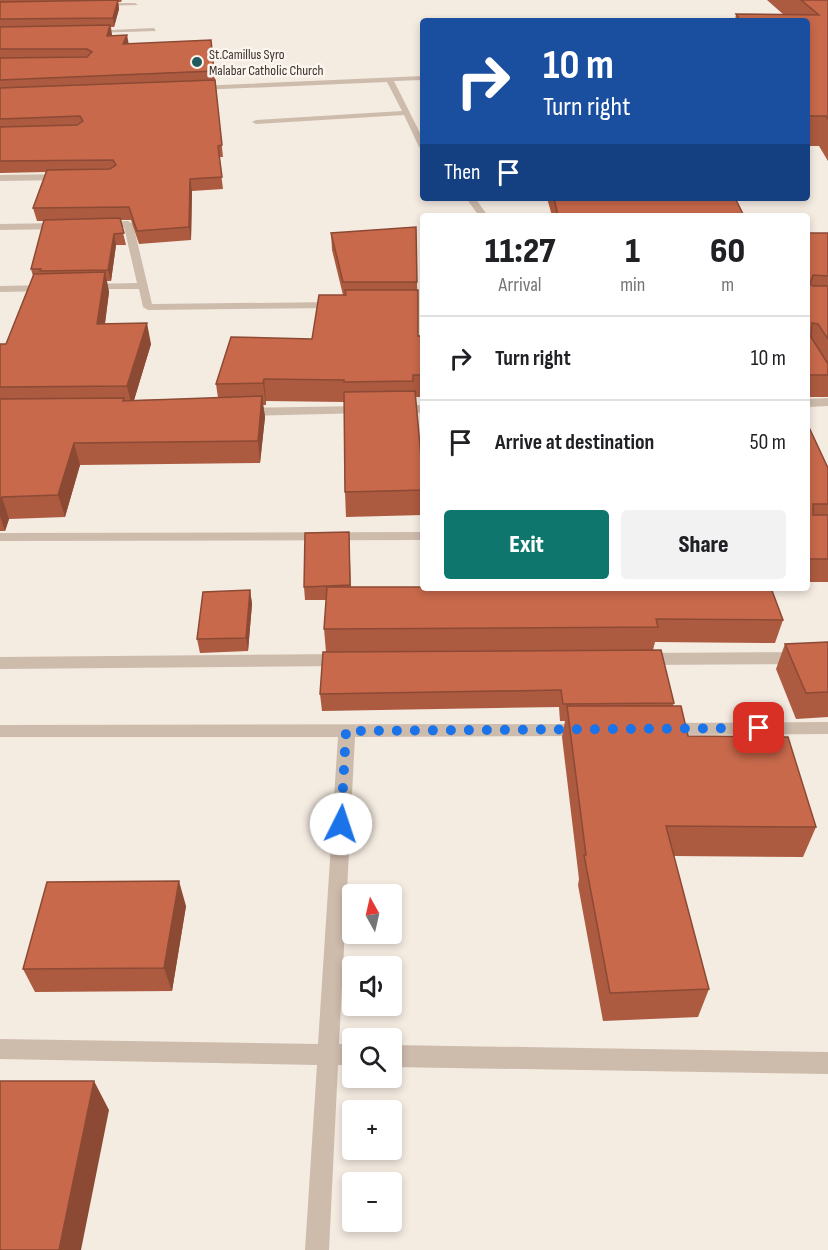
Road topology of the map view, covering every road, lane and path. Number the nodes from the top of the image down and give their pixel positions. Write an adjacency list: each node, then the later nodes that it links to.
1 (135, 5): 2 (street)
2 (90, 6)
3 (154, 30): 4 (street)
4 (83, 31)
5 (420, 78): 6 (street)
6 (390, 80): 7 (street); 8 (street)
7 (189, 88)
8 (406, 113): 9 (street); 10 (street)
9 (256, 122)
10 (420, 141)
11 (78, 177): 12 (street)
12 (0, 178)
13 (472, 201): 14 (street)
14 (482, 213)
15 (93, 225): 18 (street)
16 (70, 226): 17 (street)
17 (0, 227)
18 (143, 286): 19 (street); 22 (street)
19 (84, 287)
20 (60, 288): 21 (street)
21 (0, 290)
22 (351, 305)
23 (828, 402): 24 (street)
24 (810, 403)
25 (420, 409): 26 (street)
26 (232, 412)
27 (420, 536): 28 (street)
28 (0, 537)
29 (828, 658): 30 (street)
30 (625, 659)
31 (352, 660): 32 (street)
32 (0, 663)
33 (828, 728): 35 (street)
34 (593, 729): 37 (street)
35 (652, 729)
36 (0, 731): 37 (street)
37 (346, 731): 39 (street)
38 (0, 1049): 39 (street)
39 (327, 1054): 40 (street); 43 (street)
40 (342, 1055)
41 (402, 1056): 42 (street)
42 (828, 1063)
43 (317, 1250)

